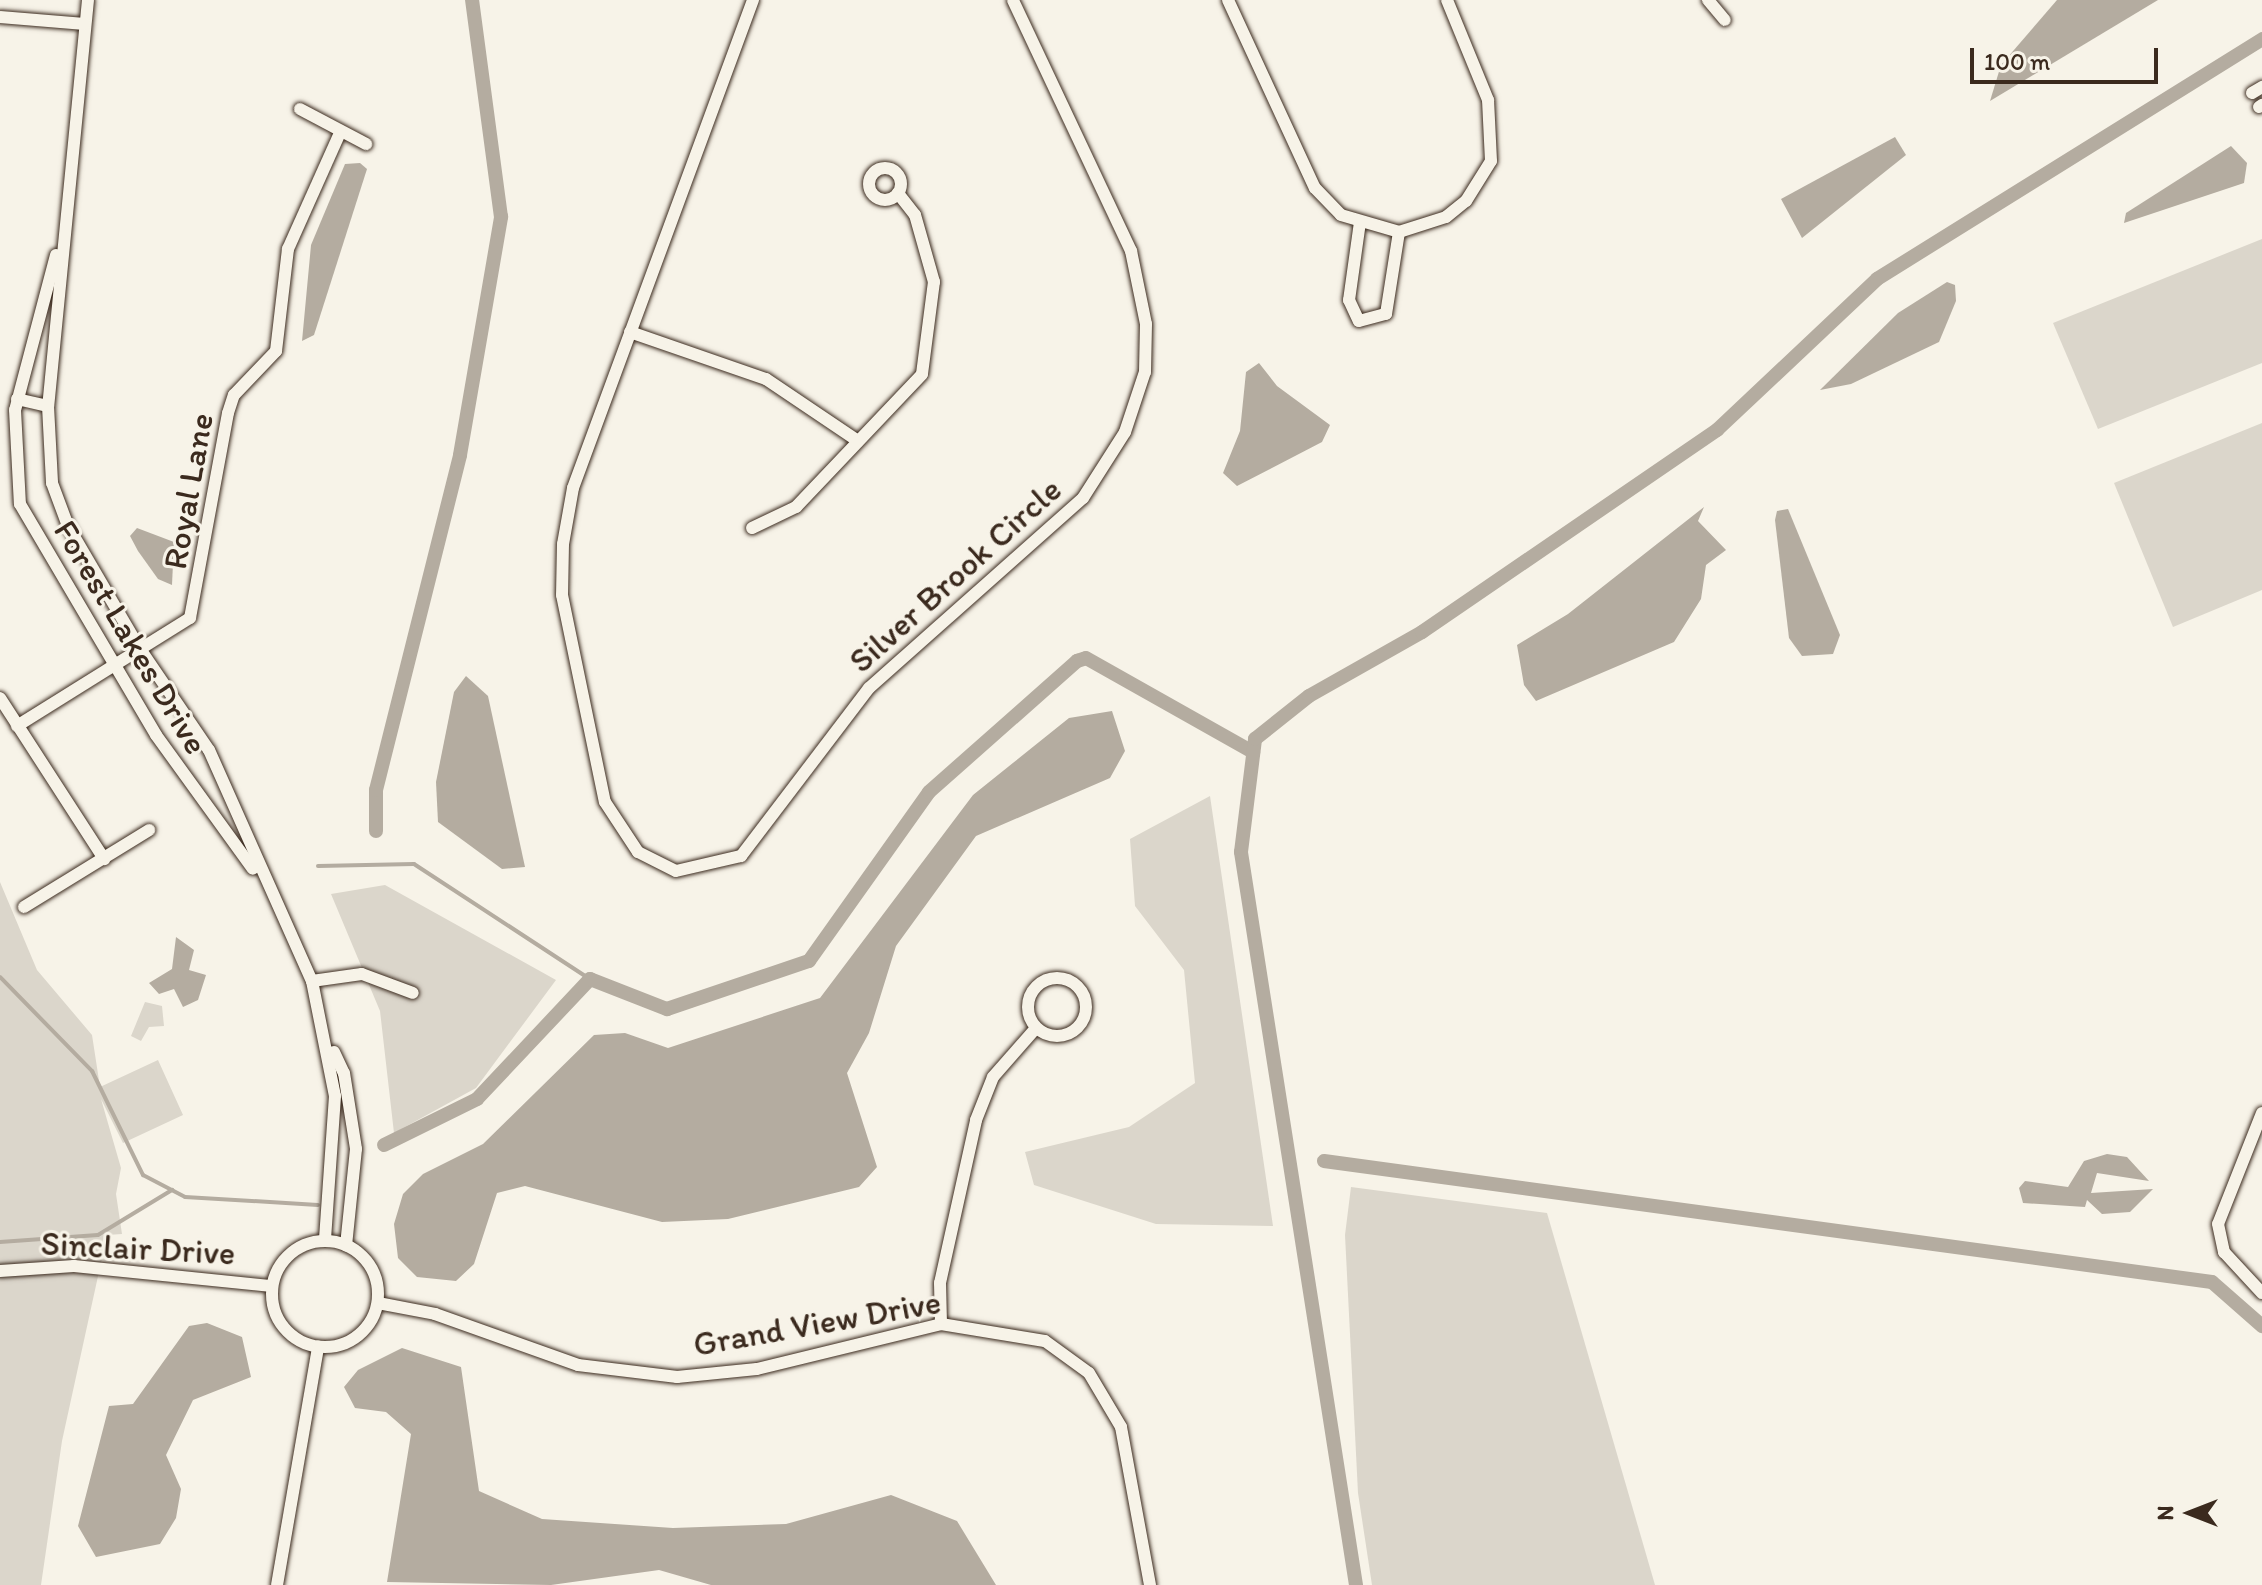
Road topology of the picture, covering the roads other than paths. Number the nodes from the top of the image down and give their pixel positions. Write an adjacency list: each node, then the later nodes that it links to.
1 (88, 0): 9 (street, Forest Lakes Drive)
2 (753, 0): 17 (street, Silver Brook Circle)
3 (1013, 0): 17 (street, Silver Brook Circle)
4 (1228, 0): 14 (street)
5 (1447, 0): 15 (street)
6 (1708, 0): 8 (street)
7 (0, 17): 9 (street)
8 (1725, 20)
9 (85, 24): 16 (street, Forest Lakes Drive)
10 (300, 109): 11 (street)
11 (340, 133): 12 (street); 22 (street, Royal Lane)
12 (366, 144)
13 (898, 193): 20 (street)
14 (1360, 222): 15 (street); 15 (street)
15 (1399, 232)
16 (62, 233): 18 (street, Forest Lakes Drive); 19 (street, Forest Lakes Drive)
17 (630, 332): 20 (street)
18 (17, 399): 19 (street); 23 (street, Forest Lakes Drive)
19 (48, 406): 22 (street, Forest Lakes Drive)
20 (858, 441): 21 (street)
21 (752, 528)
22 (140, 649): 23 (street, Royal Lane); 28 (street, Forest Lakes Drive)
23 (113, 666): 25 (street, Royal Lane); 28 (street, Forest Lakes Drive)
24 (0, 698): 25 (street)
25 (17, 726): 27 (street)
26 (149, 830): 27 (street)
27 (104, 859): 29 (street)
28 (263, 880): 30 (street, Forest Lakes Drive)
29 (24, 907)
30 (312, 981): 31 (street); 33 (street, Forest Lakes Drive)
31 (413, 993)
32 (1036, 1028): 32 (street); 41 (street)
33 (330, 1046): 35 (street, Forest Lakes Drive); 36 (street, Forest Lakes Drive)
34 (2262, 1113): 39 (street)
35 (325, 1240): 36 (street); 38 (street)
36 (346, 1245): 40 (street)
37 (0, 1271): 38 (street, Sinclair Drive)
38 (272, 1286): 42 (street)
39 (2262, 1293)
40 (378, 1303): 41 (street, Grand View Drive); 42 (street)
41 (941, 1324): 44 (street, Grand View Drive)
42 (318, 1347): 43 (street)
43 (277, 1585)
44 (1150, 1585)

